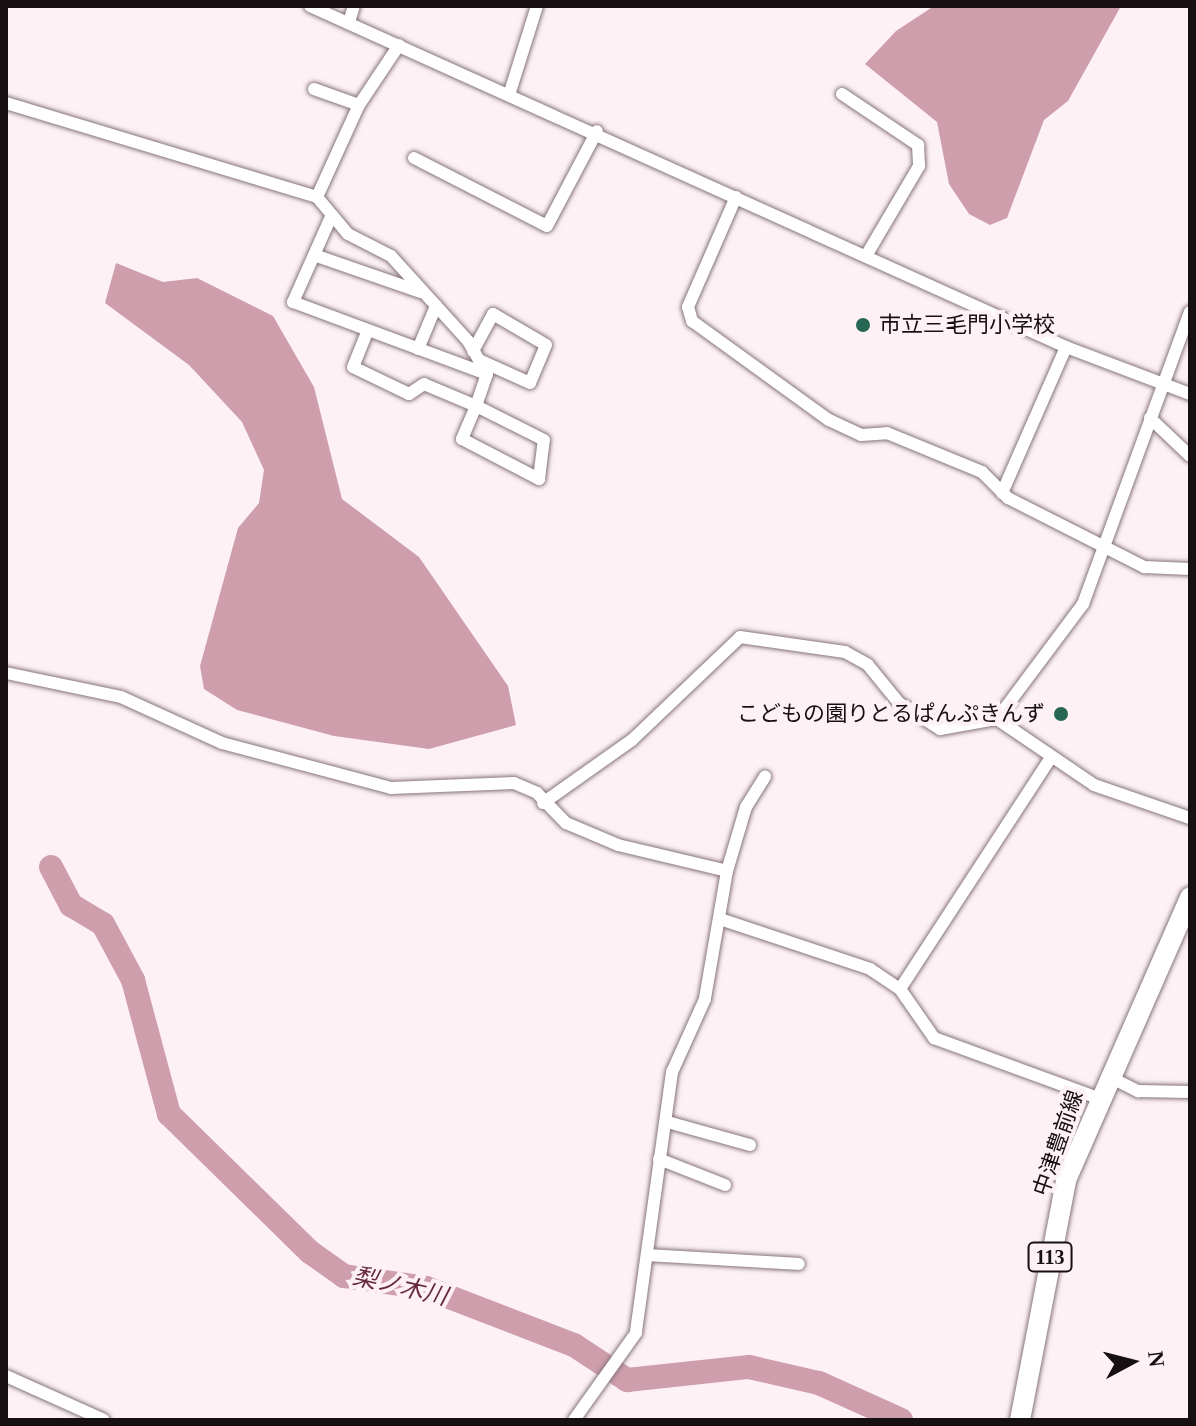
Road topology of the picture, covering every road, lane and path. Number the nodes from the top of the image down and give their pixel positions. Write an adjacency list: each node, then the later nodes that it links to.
1 (310, 6): 4 (street)
2 (354, 6): 4 (street)
3 (537, 6): 7 (street)
4 (349, 22): 5 (street)
5 (399, 45): 7 (street); 10 (street)
6 (314, 89): 10 (street)
7 (510, 92): 11 (street)
8 (842, 94): 17 (street)
9 (6, 103): 13 (street)
10 (359, 105): 13 (street)
11 (597, 131): 12 (street); 14 (street)
12 (414, 158)
13 (317, 197): 15 (street)
14 (736, 197): 17 (street); 31 (street)
15 (330, 219): 16 (street); 18 (street)
16 (314, 255): 18 (street); 21 (street)
17 (866, 256): 22 (street)
18 (423, 293): 19 (street)
19 (436, 306): 23 (street); 24 (street)
20 (1190, 312): 26 (street)
21 (366, 334): 23 (street); 28 (street)
22 (1066, 347): 26 (street); 31 (street)
23 (418, 349): 25 (street)
24 (476, 355): 24 (street); 25 (street)
25 (487, 374): 28 (street)
26 (1161, 381): 27 (street); 29 (street)
27 (1190, 394)
28 (476, 406): 28 (street)
29 (1150, 418): 30 (street); 32 (street)
30 (1190, 456)
31 (1002, 493): 32 (street)
32 (1108, 547): 33 (street); 35 (street)
33 (1190, 569)
34 (6, 673): 38 (street)
35 (997, 719): 36 (street); 38 (street)
36 (1051, 757): 39 (street); 43 (street)
37 (765, 776): 40 (street)
38 (543, 803): 40 (street)
39 (1190, 818)
40 (727, 871): 42 (street)
41 (1190, 897): 44 (main road, 中津豊前線 / 113)
42 (723, 920): 43 (street); 47 (street)
43 (900, 989): 46 (street)
44 (1108, 1076): 45 (street); 46 (main road, 中津豊前線 / 113)
45 (1190, 1092)
46 (1098, 1098): 56 (main road, 中津豊前線 / 113)
47 (671, 1123): 48 (street); 49 (street)
48 (750, 1145)
49 (659, 1159): 50 (street); 51 (street)
50 (725, 1185)
51 (648, 1255): 52 (street); 55 (street)
52 (799, 1264)
53 (6, 1376): 54 (street)
54 (104, 1420)
55 (574, 1420)
56 (1020, 1420)

